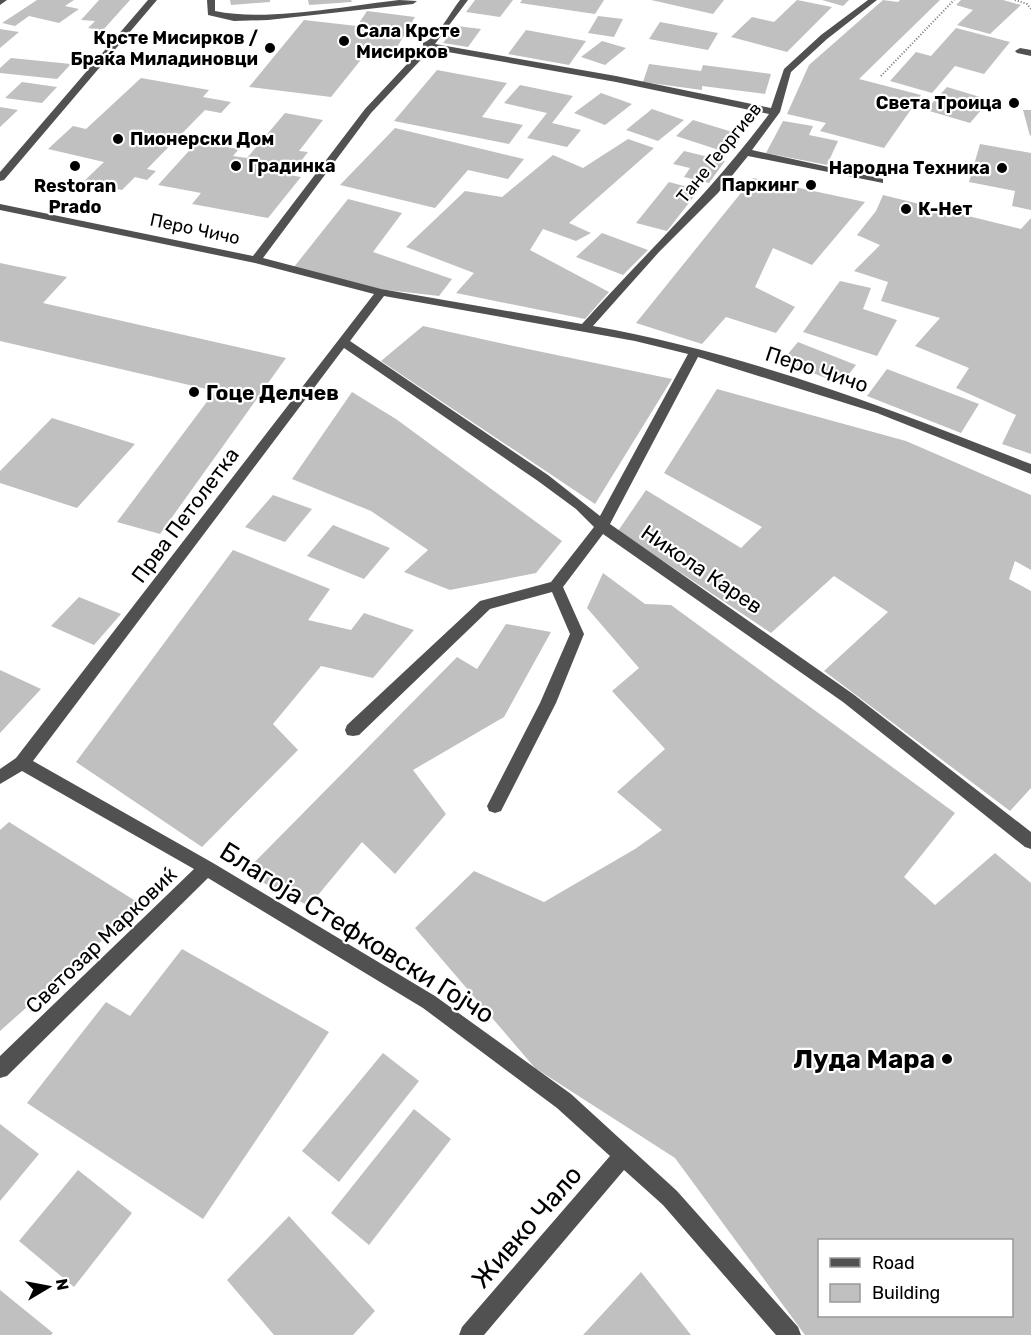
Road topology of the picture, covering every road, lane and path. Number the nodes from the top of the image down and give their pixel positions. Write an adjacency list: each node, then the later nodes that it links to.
1 (153, 0): 15 (street)
2 (211, 0): 7 (street)
3 (464, 0): 9 (street)
4 (873, 0): 13 (street, Тане Георгиев)
5 (954, 0): 12 (path)
6 (1015, 0): 8 (path)
7 (413, 2)
8 (1031, 9)
9 (426, 45): 13 (street); 18 (street)
10 (1020, 51): 11 (street)
11 (1031, 52)
12 (881, 76)
13 (775, 112): 14 (street, Тане Георгиев)
14 (746, 152): 16 (street); 20 (street, Тане Георгиев)
15 (0, 178)
16 (879, 181)
17 (0, 207): 18 (street, Перо Чичо)
18 (256, 260): 19 (street, Перо Чичо)
19 (381, 292): 20 (street, Перо Чичо); 21 (street, Прва Петолетка)
20 (585, 328): 22 (street, Перо Чичо)
21 (343, 342): 24 (street, Никола Карев); 27 (street, Прва Петолетка)
22 (695, 352): 23 (street, Перо Чичо); 24 (street)
23 (1031, 469)
24 (602, 526): 25 (street); 30 (street, Никола Карев)
25 (556, 586): 26 (street); 29 (street)
26 (353, 730)
27 (22, 763): 28 (street); 31 (street, Благоја Стефковски Гојчо)
28 (0, 777)
29 (495, 806)
30 (1031, 842)
31 (207, 868): 32 (street, Светозар Марковиќ); 33 (street, Благоја Стефковски Гојчо)
32 (0, 1069)
33 (624, 1155): 34 (street, Живко Чало); 35 (street, Благоја Стефковски Гојчо)
34 (470, 1335)
35 (790, 1335)

